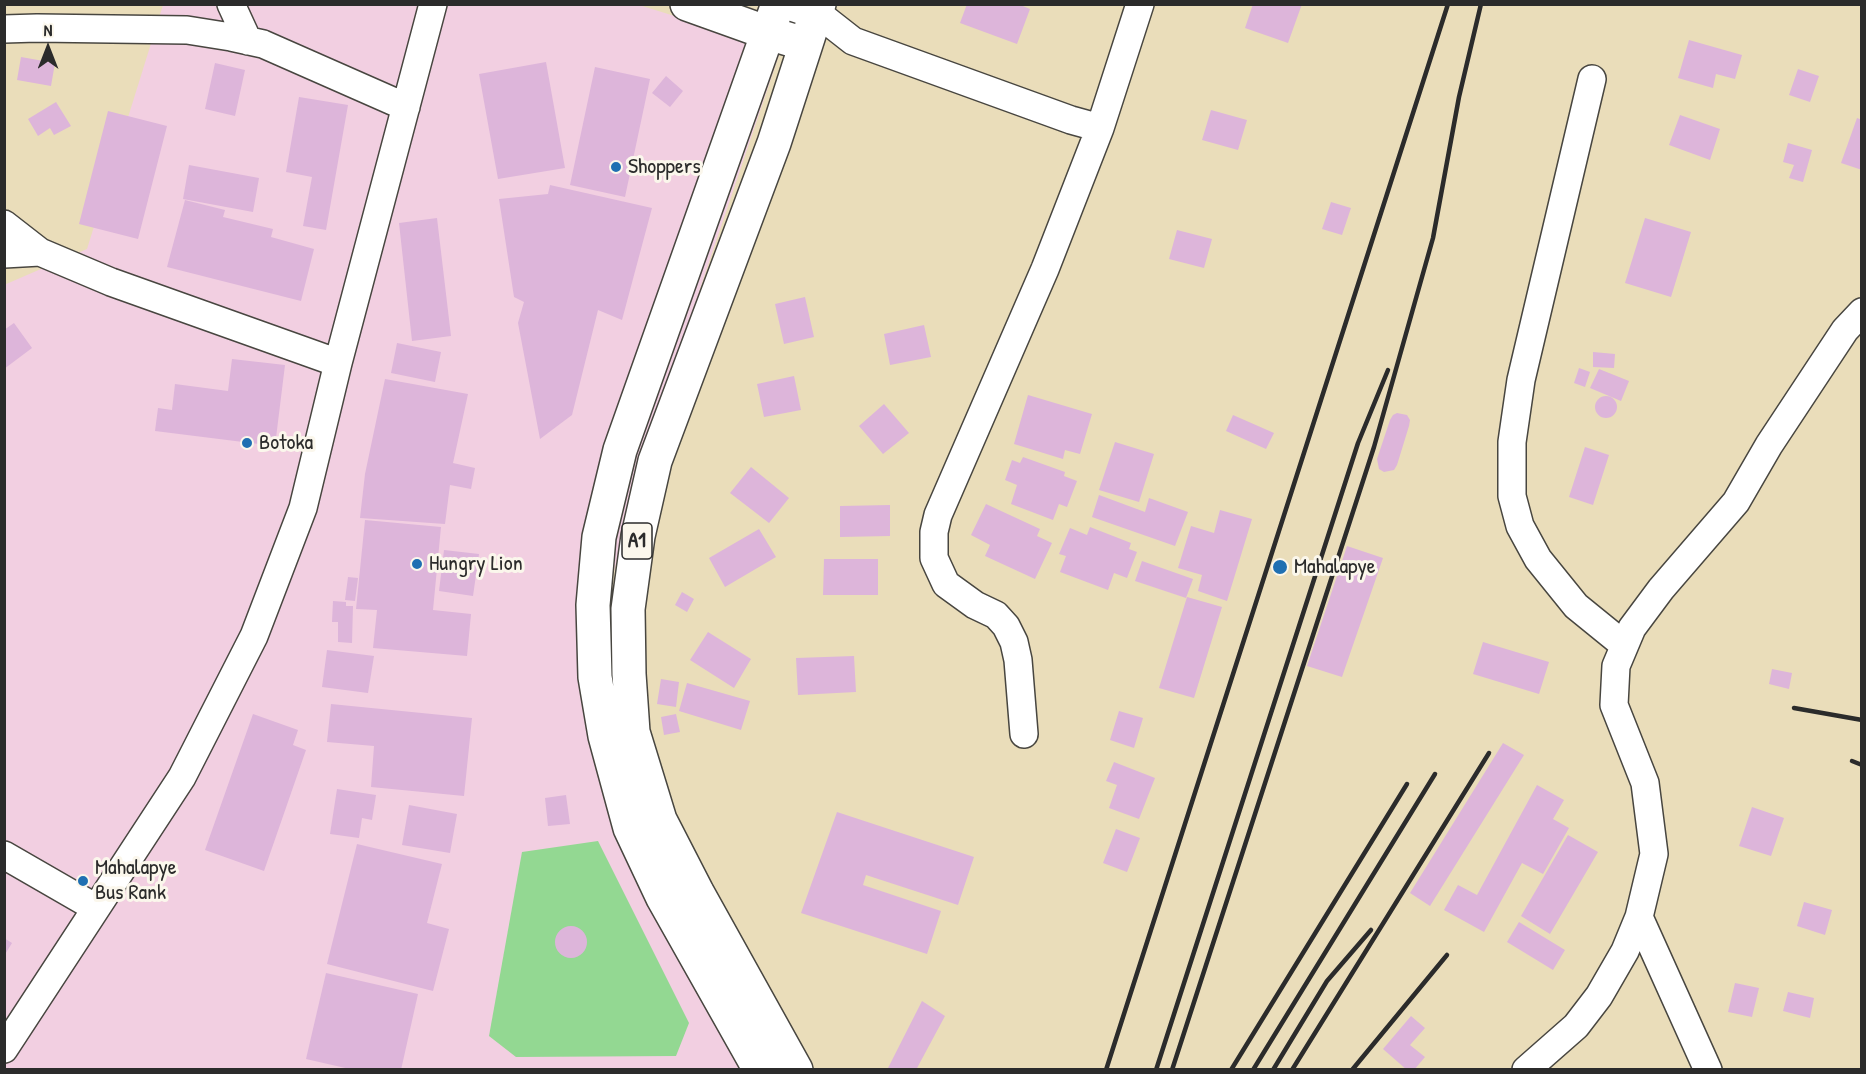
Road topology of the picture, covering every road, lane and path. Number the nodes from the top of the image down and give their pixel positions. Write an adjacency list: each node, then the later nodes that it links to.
1 (231, 4): 8 (street)
2 (433, 4): 12 (street)
3 (687, 4): 6 (main road)
4 (1140, 4): 13 (street)
5 (809, 7): 9 (street); 10 (main road, A1)
6 (773, 19): 10 (main road); 25 (main road, A1)
7 (4, 29): 8 (street)
8 (248, 41): 12 (street)
9 (853, 41): 10 (street); 13 (street)
10 (805, 44): 26 (main road, A1)
11 (1592, 79): 19 (street)
12 (406, 107): 18 (street)
13 (1100, 128): 20 (street)
14 (4, 224): 15 (street)
15 (40, 252): 16 (street); 18 (street)
16 (4, 254)
17 (1862, 312): 19 (street)
18 (338, 363): 22 (street)
19 (1624, 645): 23 (street)
20 (1024, 734)
21 (4, 855): 22 (street)
22 (96, 908): 24 (street)
23 (1639, 917): 27 (street); 28 (street)
24 (4, 1049)
25 (760, 1070)
26 (796, 1070)
27 (1527, 1070)
28 (1708, 1070)

